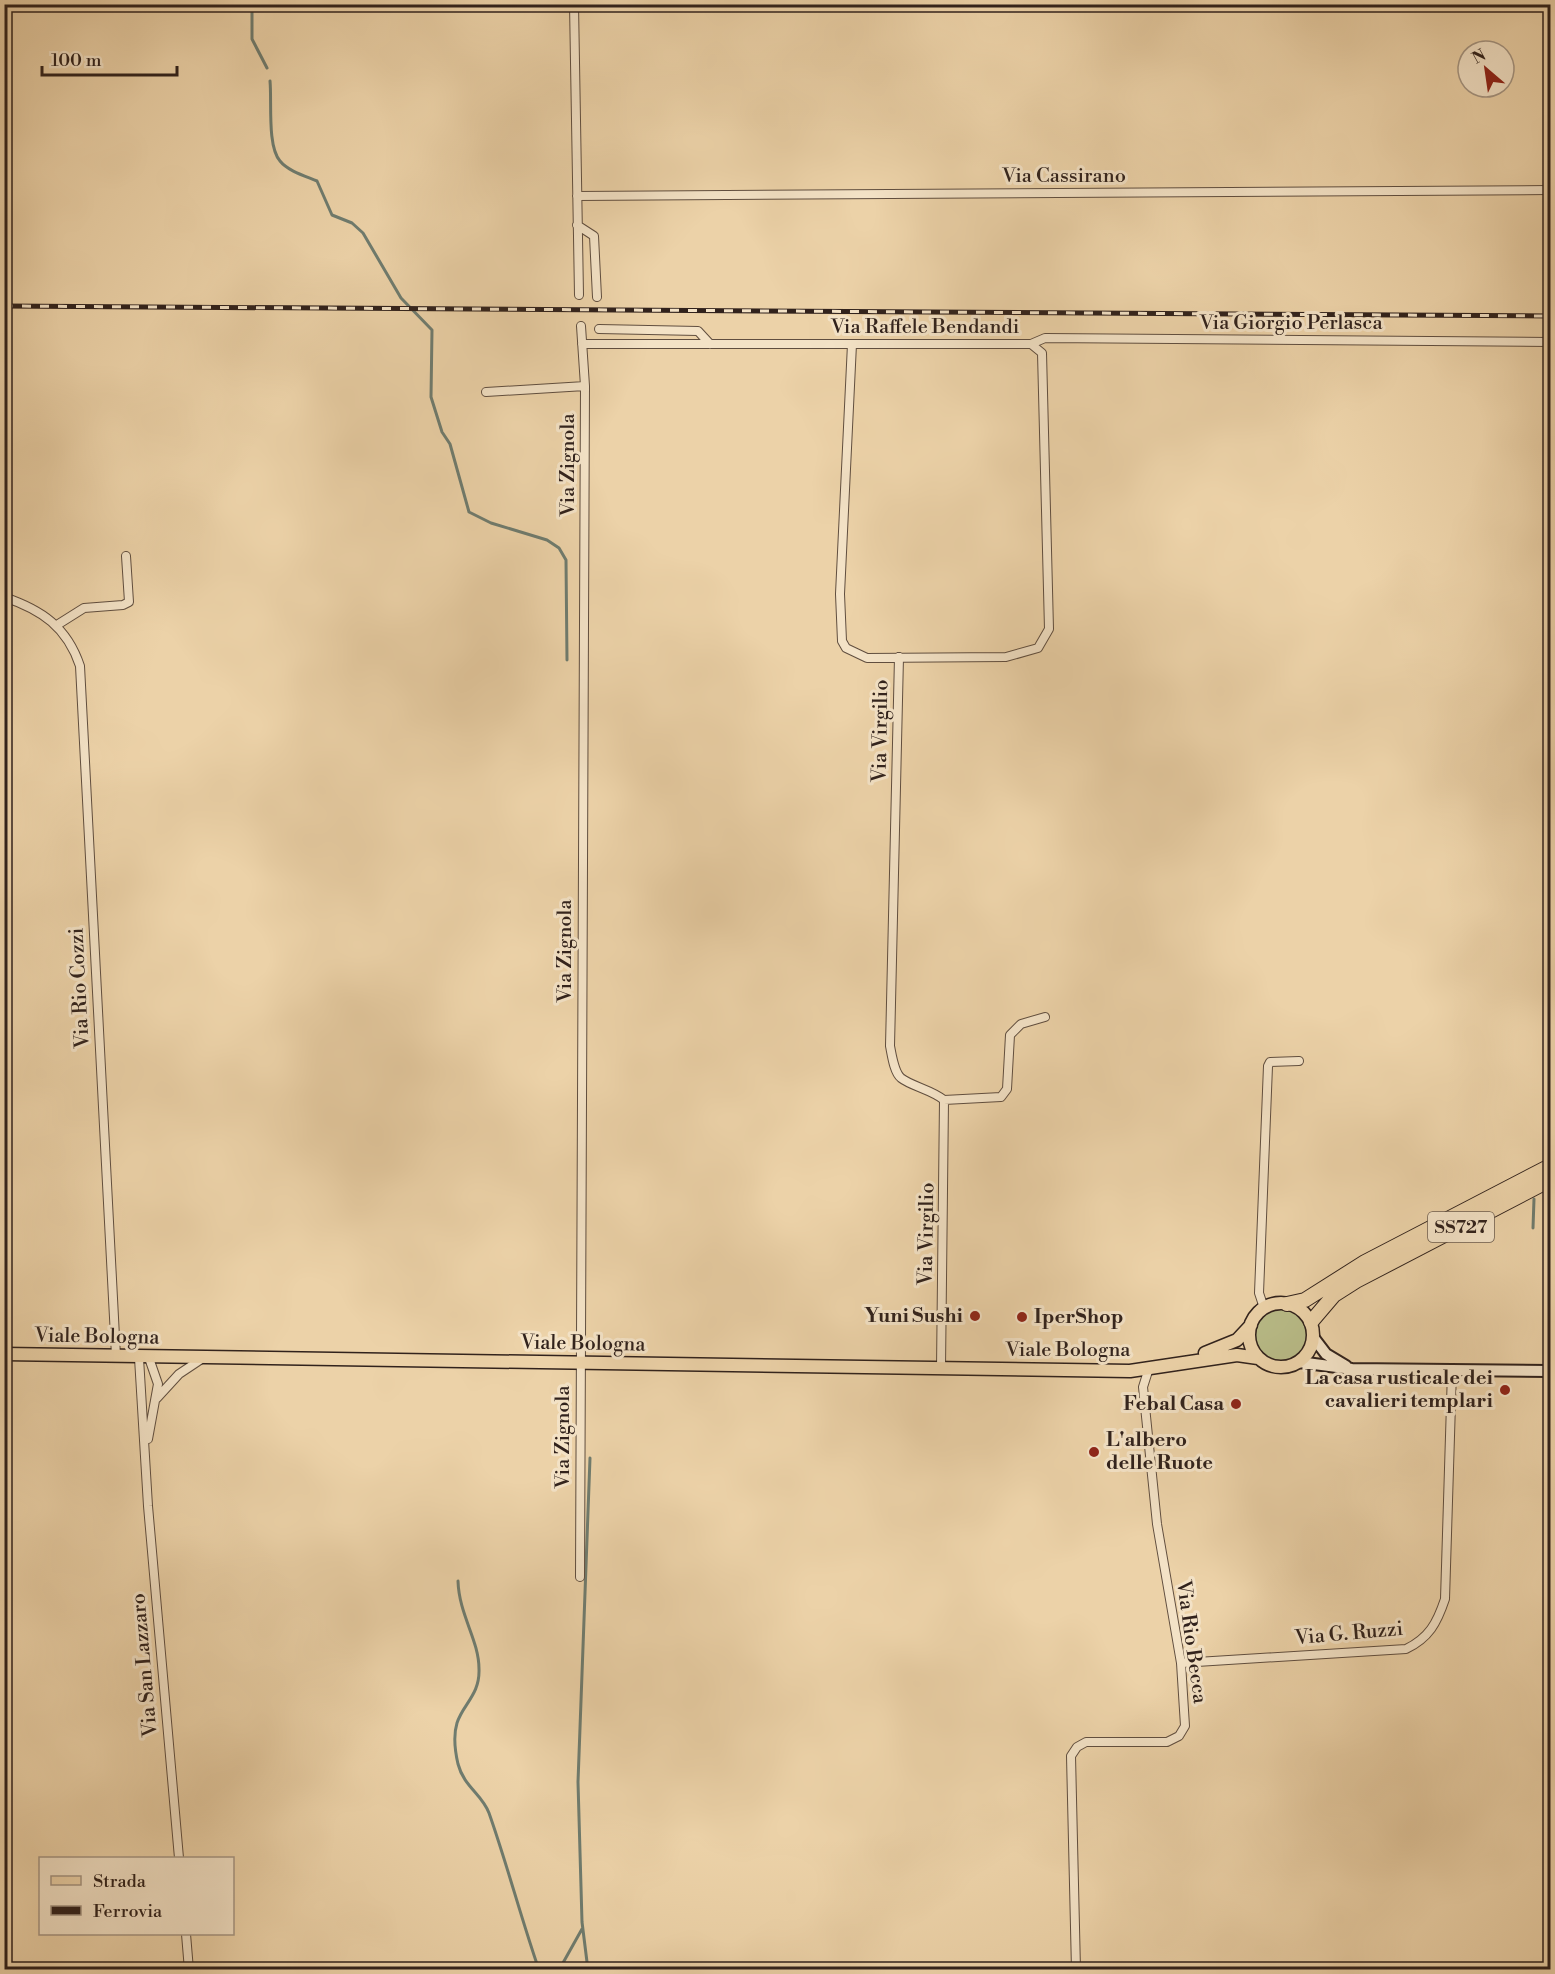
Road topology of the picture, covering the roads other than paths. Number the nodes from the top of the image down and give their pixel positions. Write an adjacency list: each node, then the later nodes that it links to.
1 (574, 4): 3 (street)
2 (1551, 190): 3 (street, Via Cassirano)
3 (577, 196): 4 (street)
4 (578, 225): 5 (street); 6 (street)
5 (579, 295)
6 (597, 297)
7 (581, 326): 10 (street, Via Zignola)
8 (599, 329): 11 (street)
9 (1551, 342): 13 (street, Via Giorgio Perlasca)
10 (582, 344): 11 (street, Via Raffele Bendandi); 14 (street, Via Zignola)
11 (710, 344): 12 (street, Via Raffele Bendandi)
12 (852, 344): 13 (street, Via Raffele Bendandi); 19 (street, Via Virgilio)
13 (1031, 344): 19 (street, Via Raffele Bendandi)
14 (585, 386): 15 (street); 36 (street, Via Zignola)
15 (486, 392)
16 (126, 556): 18 (street)
17 (4, 597): 18 (street, Via Rio Cozzi)
18 (57, 625): 31 (street, Via Rio Cozzi)
19 (899, 657): 22 (street, Via Virgilio)
20 (1045, 1017): 22 (street)
21 (1299, 1061): 26 (street)
22 (944, 1100): 38 (street, Via Virgilio)
23 (1551, 1166): 25 (highway, SS727)
24 (1551, 1180): 27 (highway, SS727)
25 (1287, 1304): 26 (main road); 27 (main road)
26 (1264, 1308): 28 (main road)
27 (1311, 1322): 29 (main road)
28 (1251, 1324): 34 (main road); 37 (main road)
29 (1313, 1337): 35 (main road); 39 (main road)
30 (4, 1354): 31 (main road, Viale Bologna)
31 (116, 1356): 32 (main road, Viale Bologna)
32 (144, 1358): 33 (main road, Viale Bologna); 42 (street, Via San Lazzaro); 43 (street, Via San Lazzaro)
33 (203, 1358): 36 (main road, Viale Bologna); 42 (street, Via San Lazzaro)
34 (1258, 1358): 35 (main road); 37 (main road)
35 (1299, 1362): 39 (main road)
36 (580, 1364): 38 (main road, Viale Bologna); 44 (street, Via Zignola)
37 (1155, 1367): 38 (main road, Viale Bologna); 45 (street, Via Rio Becca)
38 (942, 1368)
39 (1352, 1369): 40 (main road)
40 (1452, 1371): 41 (main road); 45 (street, Via G. Ruzzi)
41 (1551, 1371)
42 (157, 1398): 43 (street, Via San Lazzaro)
43 (146, 1468): 46 (street, Via San Lazzaro)
44 (580, 1577)
45 (1180, 1663): 49 (street, Via Rio Becca)
46 (179, 1857)
47 (186, 1935): 48 (street)
48 (189, 1970)
49 (1076, 1970)

